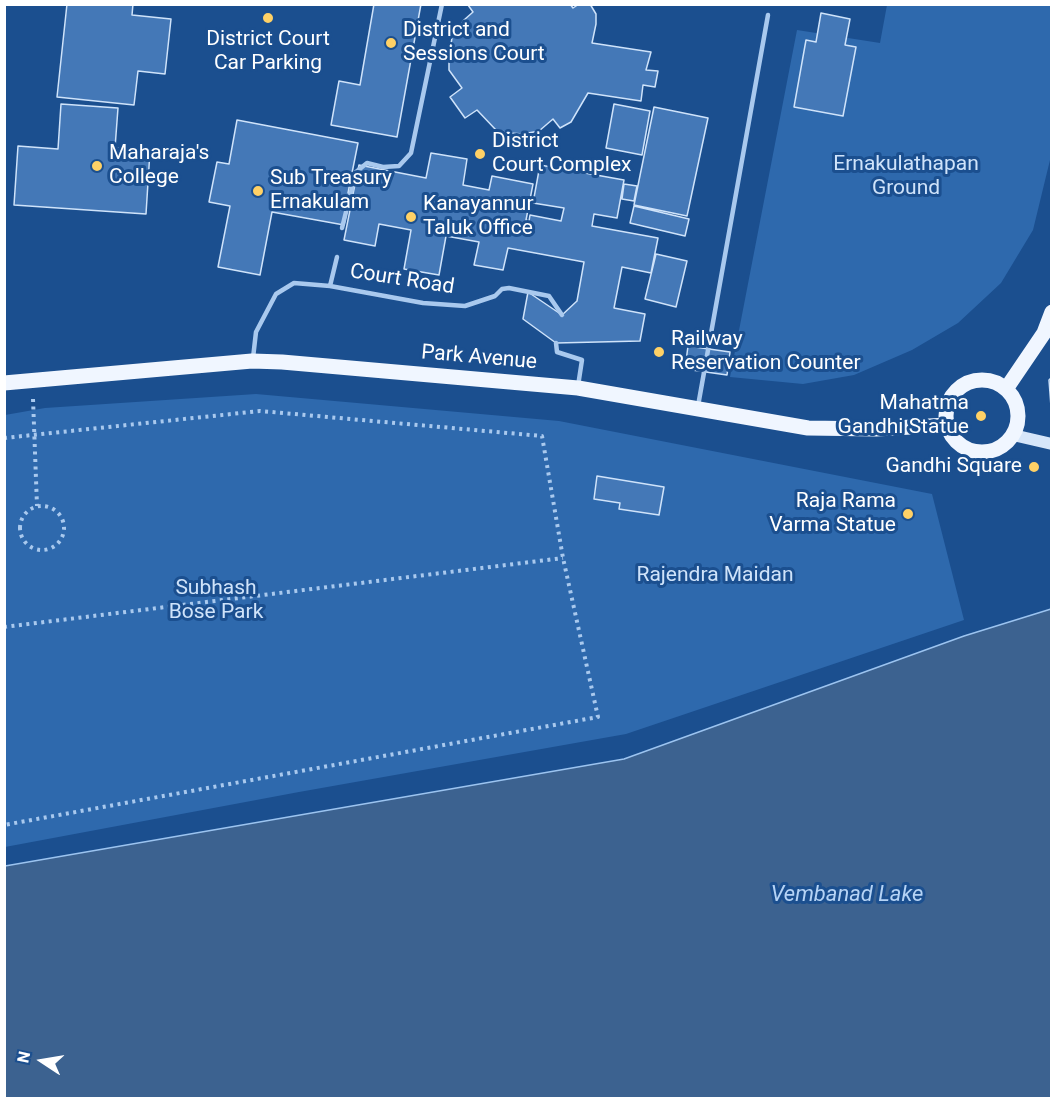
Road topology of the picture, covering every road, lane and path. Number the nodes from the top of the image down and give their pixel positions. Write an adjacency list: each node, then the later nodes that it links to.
1 (442, 4): 3 (lane)
2 (768, 15): 14 (lane)
3 (342, 228)
4 (337, 257): 5 (lane, Court Road)
5 (330, 286): 7 (lane, Court Road); 9 (lane, Court Road)
6 (1052, 312): 13 (main road)
7 (562, 315)
8 (556, 343): 12 (lane)
9 (252, 361): 10 (main road, Park Avenue); 12 (main road, Park Avenue)
10 (33, 380): 11 (main road, Park Avenue); 16 (path)
11 (4, 382)
12 (578, 388): 14 (main road, Park Avenue)
13 (1006, 389): 15 (main road); 17 (main road)
14 (697, 408): 15 (main road, Park Avenue)
15 (947, 425): 17 (main road)
16 (34, 434): 18 (path); 20 (path); 21 (path)
17 (1013, 435): 19 (main road)
18 (4, 438)
19 (1052, 444)
20 (37, 506): 20 (path)
21 (563, 558): 22 (path); 23 (path)
22 (4, 627)
23 (4, 825)

